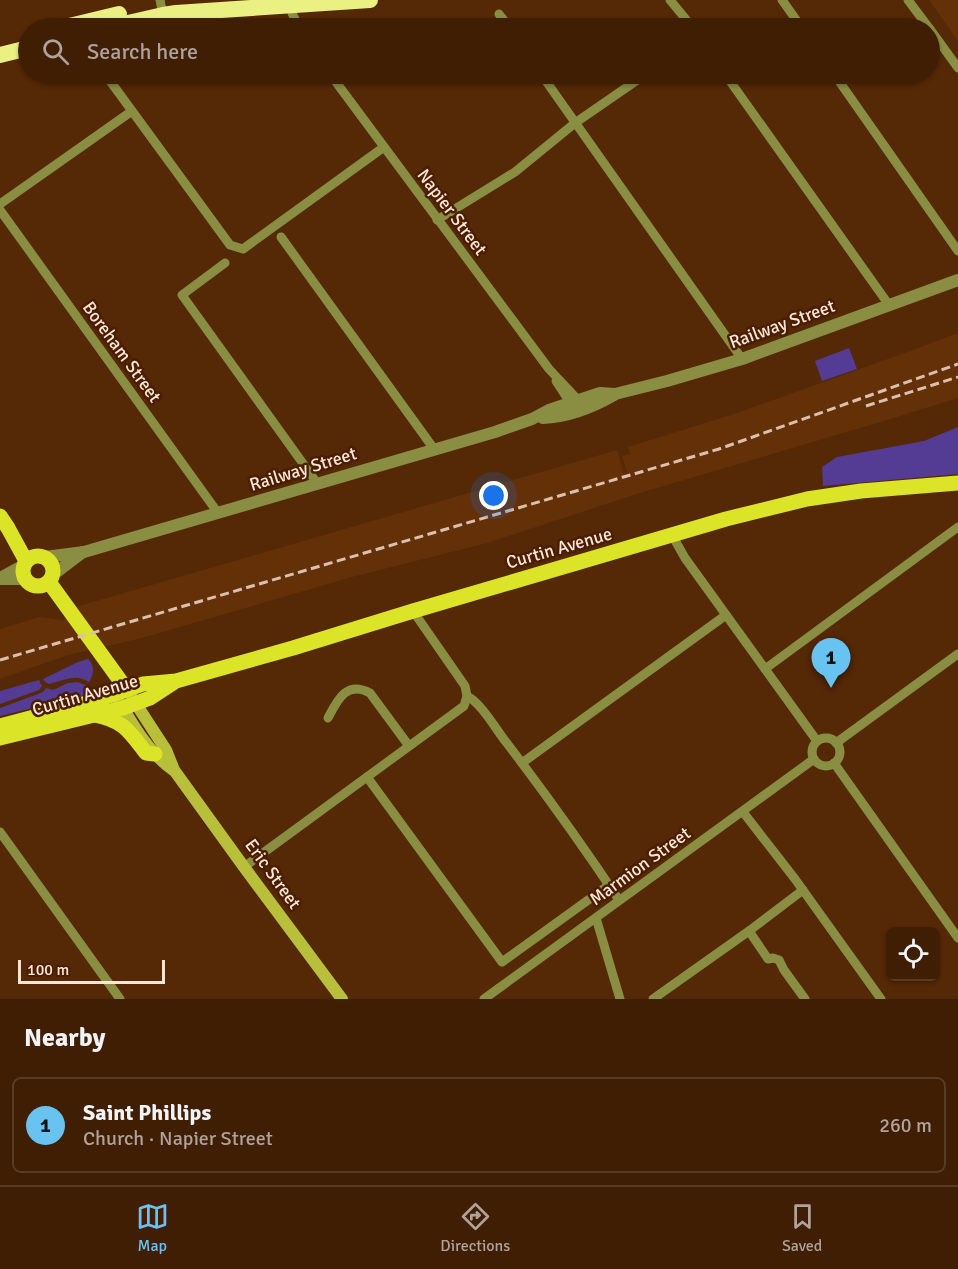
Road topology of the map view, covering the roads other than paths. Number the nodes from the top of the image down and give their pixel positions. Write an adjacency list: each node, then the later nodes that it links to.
1 (210, 0): 7 (highway)
2 (370, 0): 6 (highway)
3 (669, 0): 13 (street)
4 (782, 0): 14 (street)
5 (908, 0): 15 (street)
6 (290, 3): 7 (highway); 11 (street)
7 (162, 6): 9 (highway); 10 (highway)
8 (499, 14): 12 (street)
9 (107, 18)
10 (131, 18)
11 (295, 18)
12 (502, 18)
13 (684, 18)
14 (795, 18)
15 (921, 18)
16 (18, 40): 17 (highway)
17 (0, 44)
18 (940, 44): 21 (street)
19 (18, 50): 20 (highway)
20 (0, 55)
21 (958, 68)
22 (112, 84): 28 (street)
23 (337, 84): 30 (street, Napier Street)
24 (548, 84): 29 (street)
25 (632, 84): 29 (street)
26 (732, 84): 38 (street)
27 (841, 84): 35 (street)
28 (132, 111): 30 (street); 31 (street)
29 (575, 123): 33 (street); 39 (street)
30 (384, 147): 33 (street, Napier Street)
31 (0, 204)
32 (0, 210): 44 (street, Boreham Street)
33 (438, 220): 40 (street, Napier Street)
34 (281, 237): 41 (street)
35 (958, 251)
36 (225, 263): 42 (street)
37 (958, 280): 38 (street, Railway Street)
38 (890, 305): 39 (street, Railway Street)
39 (742, 358): 40 (street, Railway Street)
40 (577, 405): 41 (street, Railway Street)
41 (434, 449): 42 (street, Railway Street)
42 (316, 483): 44 (street, Railway Street)
43 (958, 483): 47 (main road, Curtin Avenue)
44 (218, 513): 48 (street, Railway Street)
45 (4, 522): 49 (main road)
46 (958, 527): 55 (street)
47 (672, 535): 52 (main road, Curtin Avenue); 53 (street)
48 (84, 552): 49 (street, Railway Street); 51 (street, Railway Street)
49 (31, 563): 50 (street, Railway Street); 51 (main road, Eric Street); 51 (main road)
50 (0, 579)
51 (49, 580): 57 (main road, Eric Street)
52 (413, 610): 57 (main road, Curtin Avenue); 58 (street)
53 (726, 615): 55 (street); 69 (street)
54 (958, 654): 65 (street)
55 (765, 669): 64 (street)
56 (325, 698): 59 (street)
57 (125, 699): 60 (main road, Curtin Avenue); 62 (main road, Curtin Avenue); 67 (main road, Eric Street); 71 (main road, Eric Street)
58 (466, 701): 66 (street); 69 (street)
59 (335, 704): 61 (street); 66 (street)
60 (95, 715): 63 (main road, Curtin Avenue); 67 (main road)
61 (328, 718)
62 (0, 726)
63 (0, 738)
64 (817, 741): 65 (street); 68 (street)
65 (836, 743): 70 (street)
66 (409, 746): 72 (street)
67 (155, 754): 71 (main road, Eric Street)
68 (814, 759): 70 (street); 73 (street, Marmion Street)
69 (522, 763): 76 (street)
70 (834, 763): 81 (street)
71 (174, 770): 75 (main road, Eric Street)
72 (367, 777): 75 (street); 76 (street)
73 (743, 812): 77 (street); 78 (street, Marmion Street)
74 (0, 832): 82 (street)
75 (244, 867): 83 (main road, Eric Street)
76 (609, 885): 78 (street)
77 (802, 890): 80 (street); 88 (street)
78 (619, 900): 79 (street, Marmion Street)
79 (596, 918): 84 (street, Marmion Street); 85 (street)
80 (749, 931): 86 (street); 87 (street)
81 (958, 938)
82 (120, 999)
83 (342, 999)
84 (484, 999)
85 (620, 999)
86 (653, 999)
87 (805, 999)
88 (882, 999)

